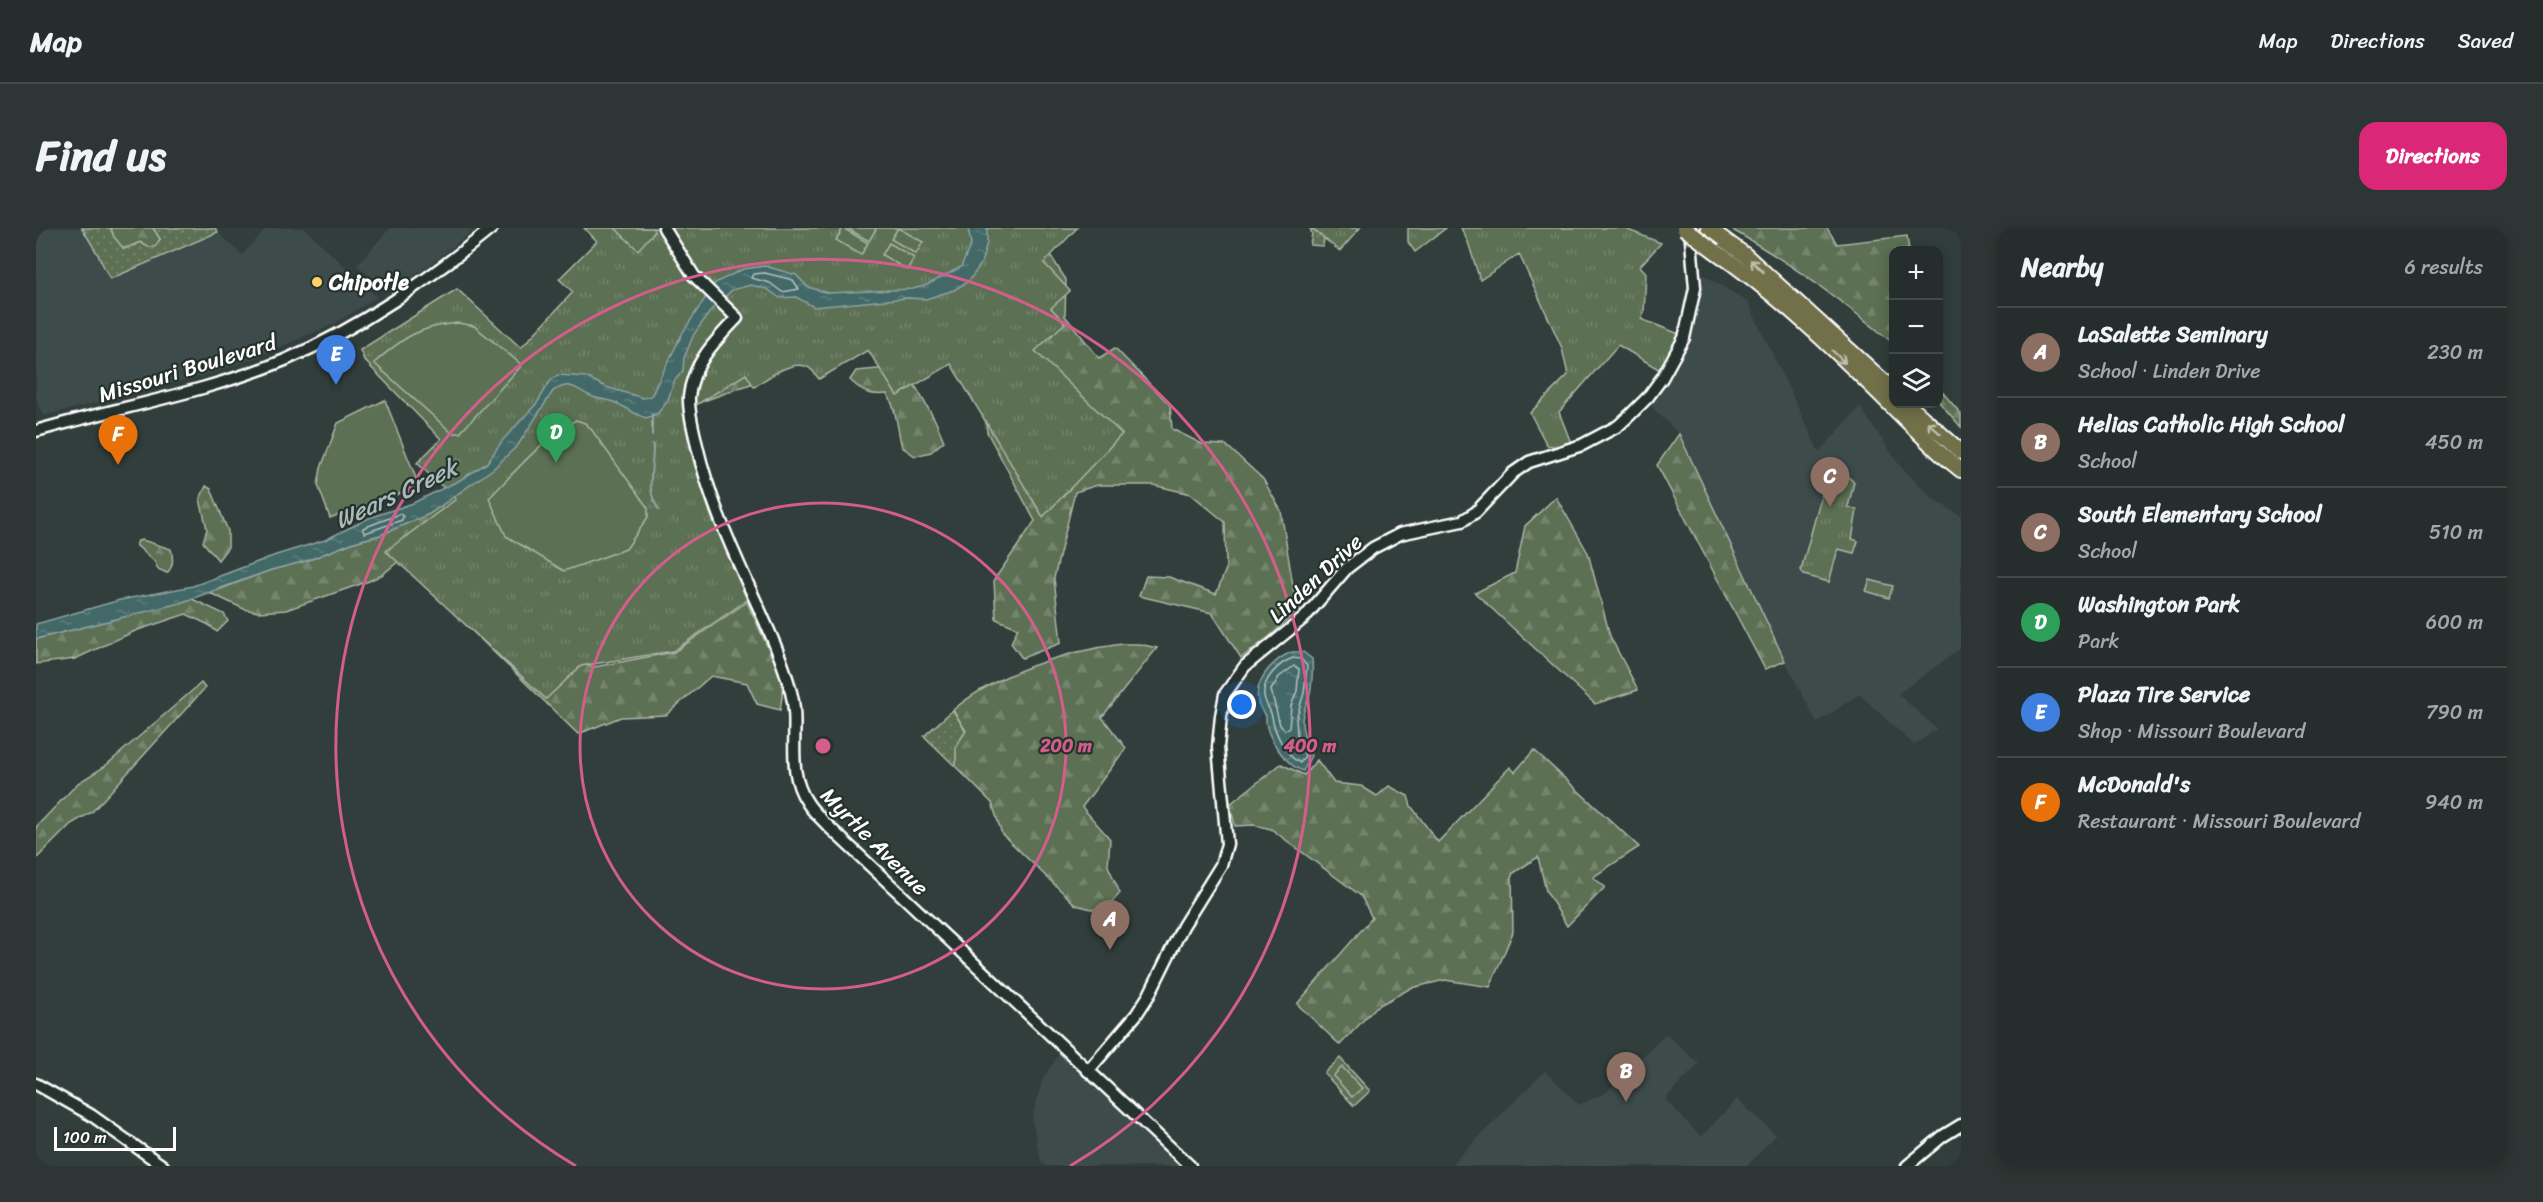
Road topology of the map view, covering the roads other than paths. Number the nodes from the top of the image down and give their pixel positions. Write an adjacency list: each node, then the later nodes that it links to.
1 (492, 228): 9 (street, Missouri Boulevard)
2 (664, 228): 12 (street, Myrtle Avenue)
3 (1684, 228): 6 (highway, bridge)
4 (1690, 228): 12 (street, Linden Drive)
5 (1708, 228): 6 (highway)
6 (1719, 245): 7 (highway, one-way to 6); 11 (highway, one-way to 11)
7 (1889, 387)
8 (1912, 408): 10 (highway, one-way to 8)
9 (36, 432)
10 (1961, 452)
11 (1961, 470)
12 (1088, 1071): 16 (street, Myrtle Avenue)
13 (36, 1084): 15 (street)
14 (1961, 1125): 17 (street)
15 (163, 1166)
16 (1190, 1166)
17 (1907, 1166)

